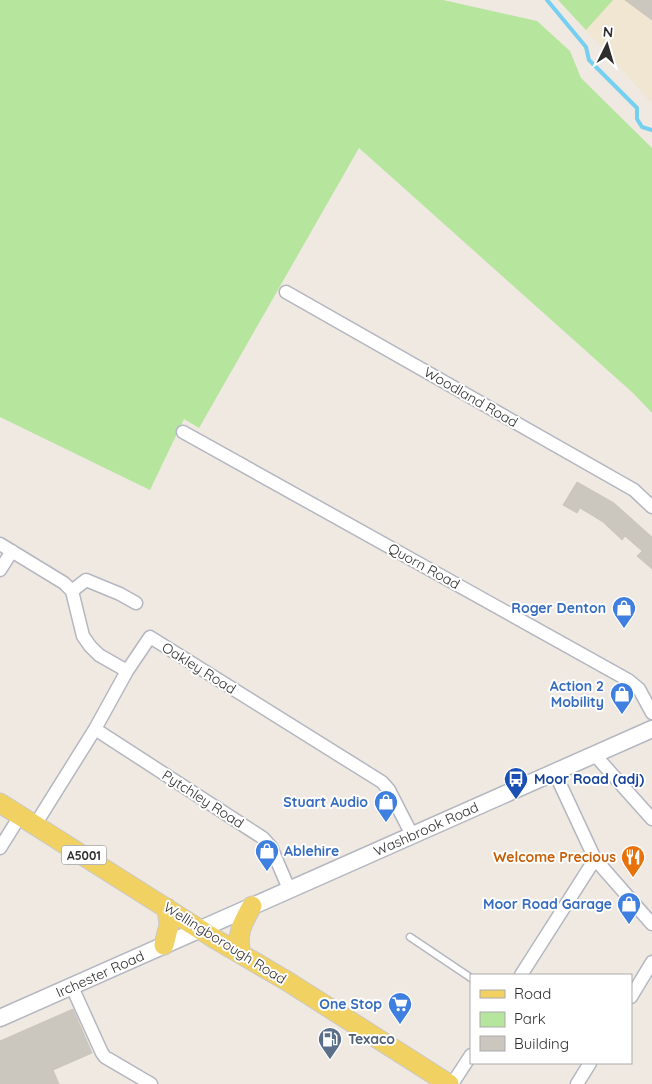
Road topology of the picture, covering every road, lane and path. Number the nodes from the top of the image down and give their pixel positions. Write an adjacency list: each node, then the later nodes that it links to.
1 (286, 292): 3 (street, Woodland Road)
2 (183, 432): 10 (street, Quorn Road)
3 (652, 507)
4 (0, 544): 5 (street)
5 (12, 551): 6 (street); 7 (street)
6 (0, 570)
7 (72, 591): 8 (street); 9 (street)
8 (136, 603)
9 (127, 671): 11 (street, Oakley Road); 18 (street, Oakley Road)
10 (652, 713)
11 (95, 729): 17 (street, Oakley Road); 21 (street, Pytchley Road)
12 (652, 729): 13 (main road, Washbrook Road)
13 (594, 754): 14 (main road, Washbrook Road); 16 (street)
14 (554, 771): 18 (main road, Washbrook Road); 20 (street)
15 (0, 803): 17 (main road, Wellingborough Road / A5001)
16 (652, 819)
17 (27, 820): 19 (street, Oakley Road); 23 (main road, Wellingborough Road / A5001)
18 (412, 835): 21 (main road, Washbrook Road)
19 (0, 848)
20 (595, 859): 24 (street); 30 (street)
21 (289, 889): 22 (main road, Washbrook Road)
22 (252, 906): 25 (main road, Washbrook Road); 28 (main road)
23 (167, 908): 25 (main road, Wellingborough Road / A5001); 27 (main road)
24 (652, 924)
25 (200, 929): 27 (main road, Irchester Road); 28 (main road, Wellingborough Road / A5001)
26 (410, 937): 31 (lane)
27 (164, 944): 32 (main road, Irchester Road)
28 (241, 954): 38 (main road, Wellingborough Road / A5001)
29 (652, 962): 33 (street)
30 (522, 974)
31 (470, 977)
32 (72, 987): 34 (main road, Irchester Road); 37 (street)
33 (632, 995)
34 (0, 1018)
35 (470, 1056): 38 (street)
36 (589, 1064): 39 (street)
37 (151, 1084)
38 (450, 1084)
39 (577, 1084)

